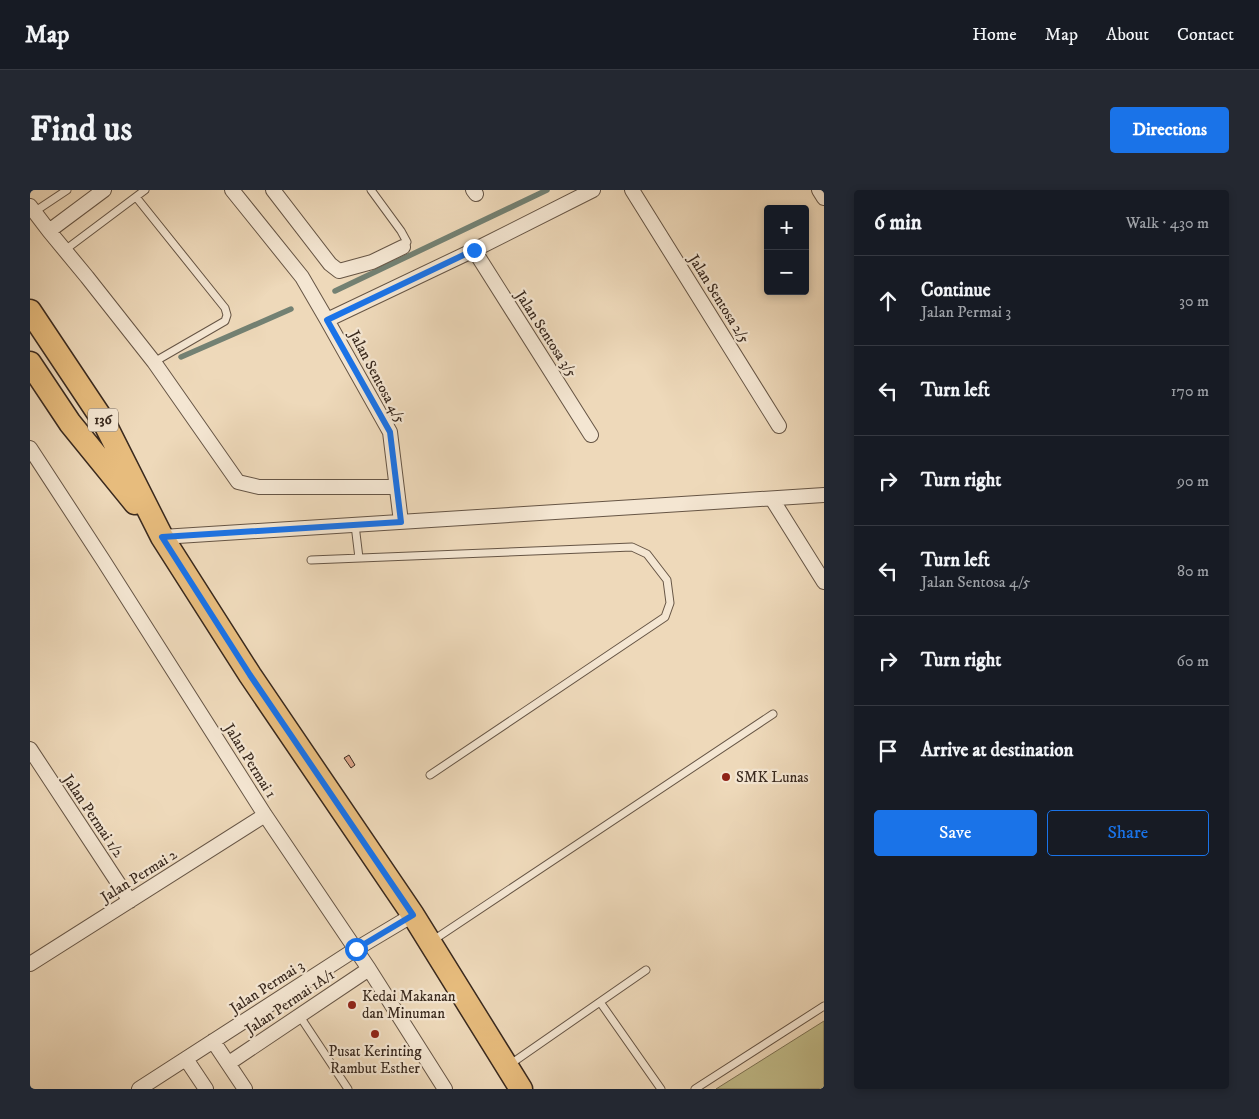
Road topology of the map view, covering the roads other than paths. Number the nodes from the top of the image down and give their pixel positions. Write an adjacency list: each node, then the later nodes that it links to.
1 (67, 190): 12 (lane)
2 (104, 190): 13 (street)
3 (145, 190): 10 (lane)
4 (232, 190): 18 (street, Jalan Sentosa 4/5)
5 (273, 190): 14 (street)
6 (371, 190): 14 (lane)
7 (593, 190): 16 (street)
8 (632, 190): 21 (street, Jalan Sentosa 2/5)
9 (819, 190): 11 (street)
10 (136, 197): 15 (lane); 19 (lane)
11 (824, 198)
12 (32, 209): 13 (street)
13 (49, 231): 15 (street)
14 (403, 247)
15 (65, 250): 19 (street)
16 (474, 250): 18 (street); 22 (street, Jalan Sentosa 3/5)
17 (30, 311): 29 (main road, 136)
18 (327, 320): 24 (street, Jalan Sentosa 4/5)
19 (154, 362): 24 (street)
20 (30, 363): 29 (main road, 136)
21 (779, 426)
22 (591, 435)
23 (30, 448): 36 (street, Jalan Permai 1)
24 (396, 487): 27 (street, Jalan Sentosa 4/5)
25 (824, 495): 26 (street)
26 (772, 498): 27 (street); 32 (street)
27 (401, 522): 28 (street)
28 (354, 525): 29 (street); 30 (lane)
29 (162, 537): 38 (main road, 136)
30 (359, 558): 31 (lane); 35 (lane)
31 (311, 560)
32 (824, 582)
33 (773, 714): 39 (lane)
34 (30, 749): 37 (street, Jalan Permai 1/2)
35 (430, 774)
36 (265, 815): 37 (street, Jalan Permai 2); 40 (street, Jalan Permai 1)
37 (130, 901): 41 (street, Jalan Permai 2)
38 (413, 915): 39 (main road, 136); 40 (street, Jalan Permai 3)
39 (430, 942): 50 (main road, 136)
40 (356, 949): 42 (street, Jalan Permai 1); 47 (street, Jalan Permai 3)
41 (30, 964)
42 (368, 969): 46 (street, Jalan Permai 1A/1); 55 (street, Jalan Permai 1)
43 (646, 970): 44 (lane)
44 (600, 1002): 50 (lane); 57 (lane)
45 (824, 1006): 58 (lane)
46 (299, 1015): 49 (street, Jalan Permai 1A/1); 54 (lane)
47 (213, 1041): 48 (street, Jalan Permai 3); 49 (street)
48 (186, 1059): 51 (street, Jalan Permai 3); 52 (street)
49 (229, 1063): 53 (street)
50 (507, 1067): 56 (main road, 136)
51 (139, 1089)
52 (206, 1089)
53 (245, 1089)
54 (348, 1089)
55 (445, 1089)
56 (521, 1089)
57 (661, 1089)
58 (695, 1089)

